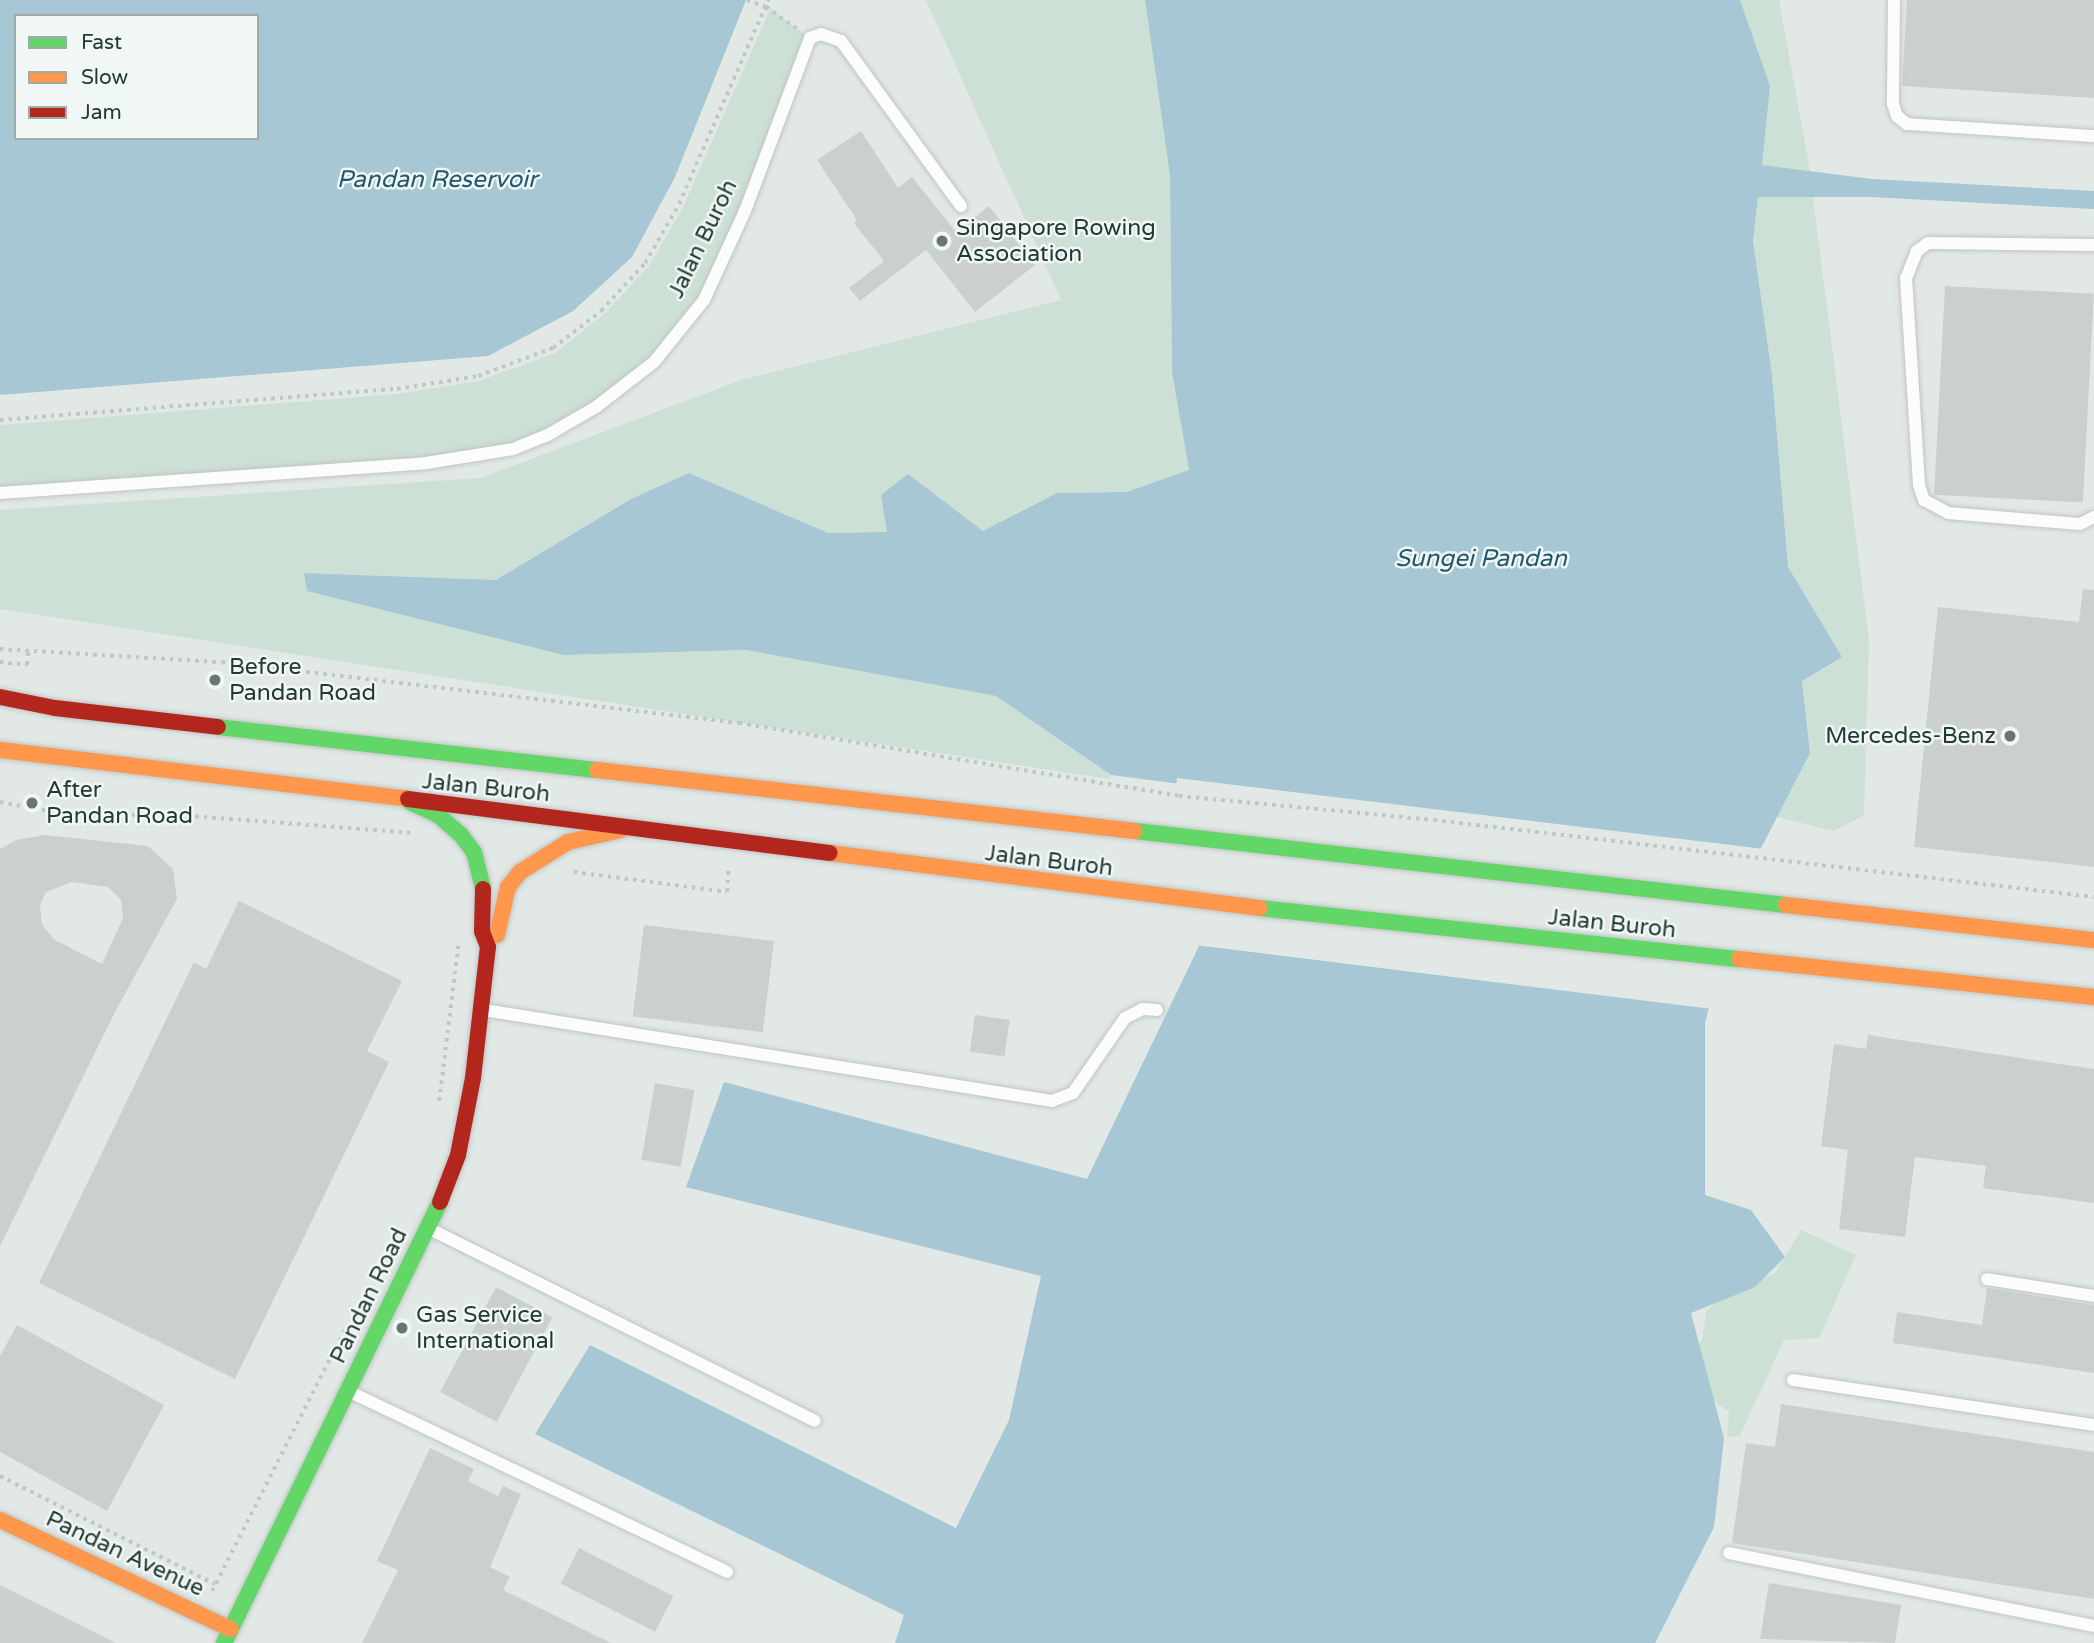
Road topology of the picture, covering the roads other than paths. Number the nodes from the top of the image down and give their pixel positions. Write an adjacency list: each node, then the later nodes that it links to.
1 (1894, 0): 2 (lane)
2 (2094, 136)
3 (961, 206): 5 (lane, Jalan Buroh)
4 (2094, 245): 6 (lane)
5 (0, 493)
6 (2094, 517)
7 (0, 697): 11 (main road, Jalan Buroh)
8 (0, 750): 9 (main road, Jalan Buroh)
9 (410, 802): 10 (main road, Jalan Buroh); 12 (main road, Pandan Road)
10 (637, 827): 12 (main road, Pandan Road); 13 (main road, Jalan Buroh)
11 (2094, 940)
12 (488, 947): 14 (main road, Pandan Road)
13 (2094, 997)
14 (482, 1010): 15 (lane); 16 (main road, Pandan Road)
15 (1157, 1010)
16 (428, 1228): 20 (main road, Pandan Road); 21 (lane)
17 (1987, 1279): 18 (lane)
18 (2094, 1296)
19 (1793, 1380): 22 (lane)
20 (347, 1391): 25 (lane); 27 (main road, Pandan Road)
21 (815, 1420)
22 (2094, 1425)
23 (0, 1520): 27 (main road, Pandan Avenue)
24 (1729, 1553): 26 (lane)
25 (727, 1572)
26 (2094, 1626)
27 (228, 1636)

